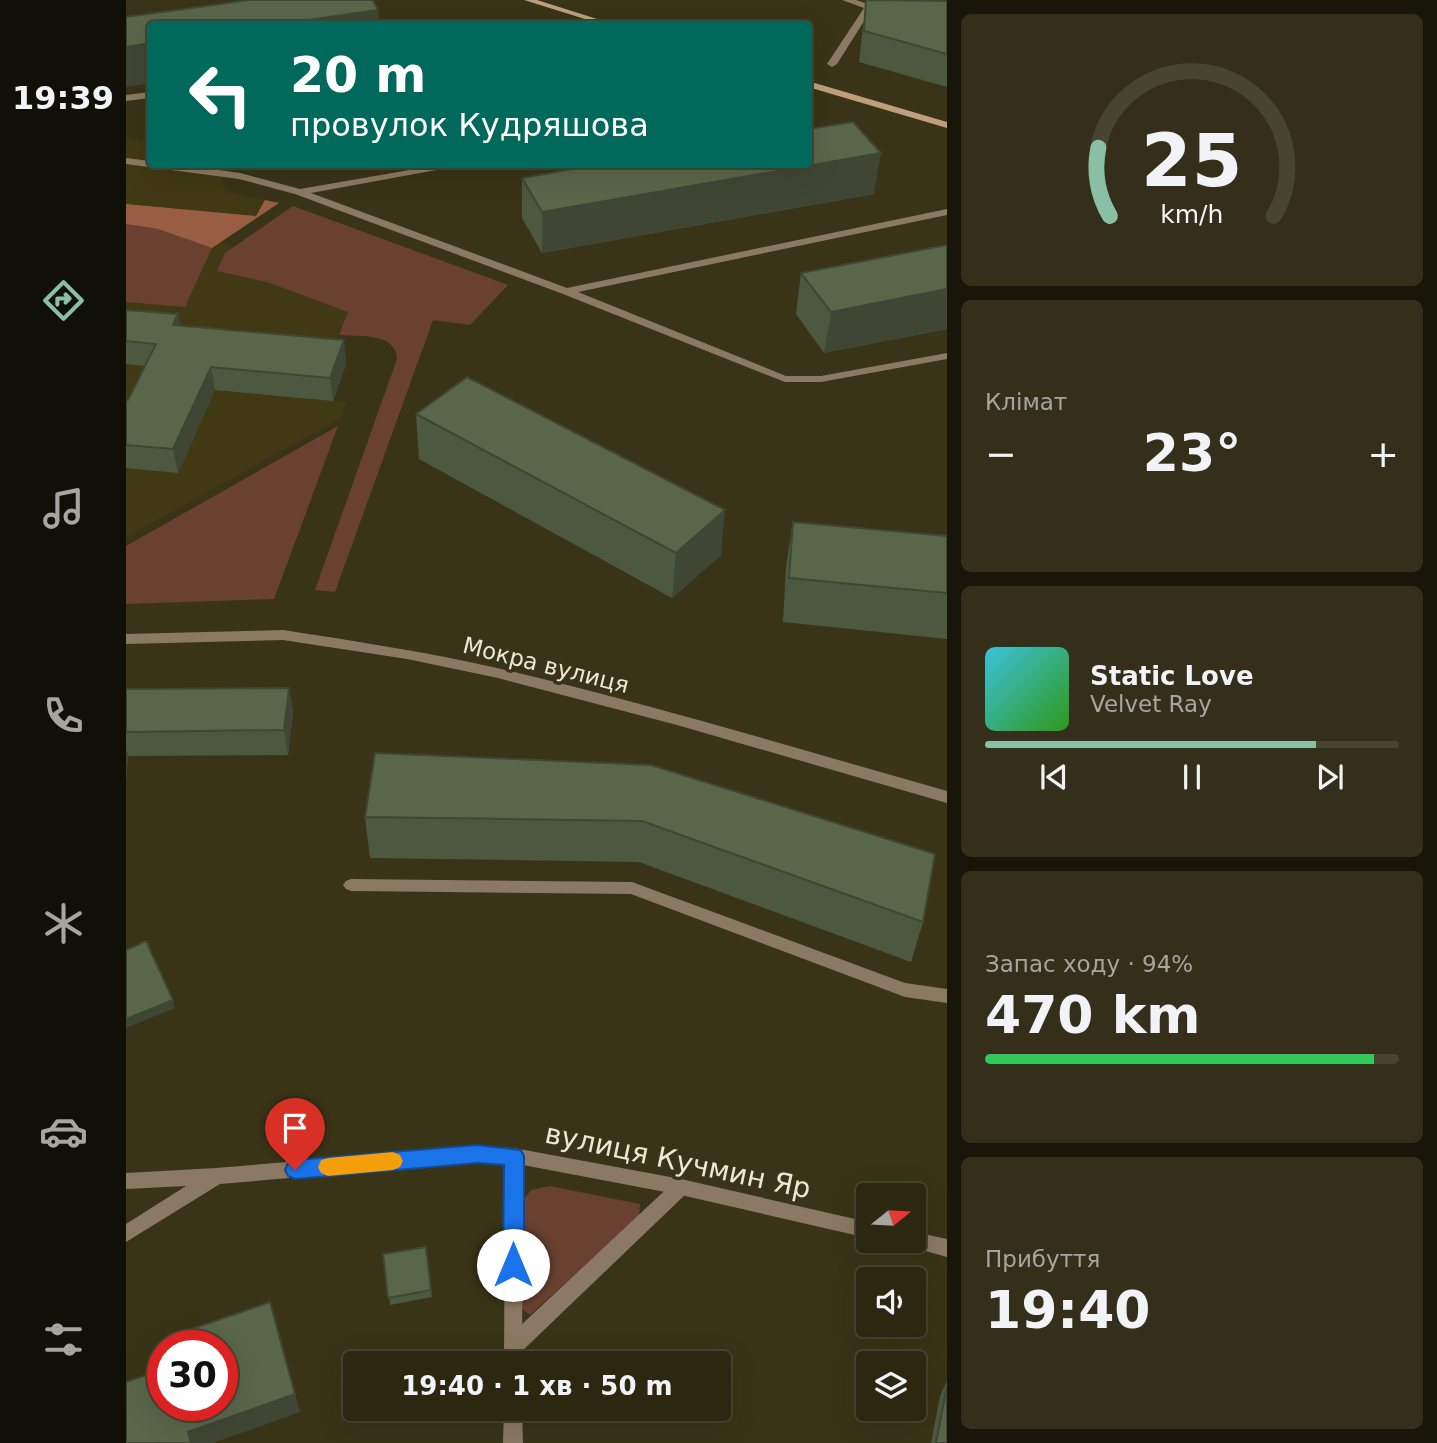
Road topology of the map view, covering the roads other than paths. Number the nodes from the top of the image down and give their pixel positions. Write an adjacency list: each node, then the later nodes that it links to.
1 (528, 0): 5 (main road)
2 (846, 0): 3 (street)
3 (869, 6): 4 (street); 6 (street)
4 (895, 13)
5 (599, 21)
6 (832, 64)
7 (812, 85): 10 (main road)
8 (147, 95): 9 (street)
9 (126, 98)
10 (947, 125)
11 (126, 161): 12 (street)
12 (147, 164)
13 (179, 168): 16 (street)
14 (237, 168): 16 (street)
15 (440, 168): 17 (street)
16 (240, 176): 17 (street)
17 (299, 192): 19 (street)
18 (947, 212): 19 (street)
19 (567, 292): 20 (street)
20 (947, 356)
21 (126, 639): 22 (street, Мокра вулиця)
22 (947, 797)
23 (351, 885): 24 (street)
24 (947, 996)
25 (514, 1156): 26 (street); 28 (street, вулиця Кучмин Яр); 33 (street, вулиця Кучмин Яр)
26 (216, 1176): 27 (street); 30 (street)
27 (126, 1181)
28 (681, 1187): 29 (street, вулиця Кучмин Яр); 34 (street)
29 (856, 1227)
30 (126, 1234)
31 (926, 1243): 32 (street)
32 (947, 1248)
33 (513, 1351)
34 (517, 1351)
35 (513, 1421): 36 (street)
36 (513, 1443)

